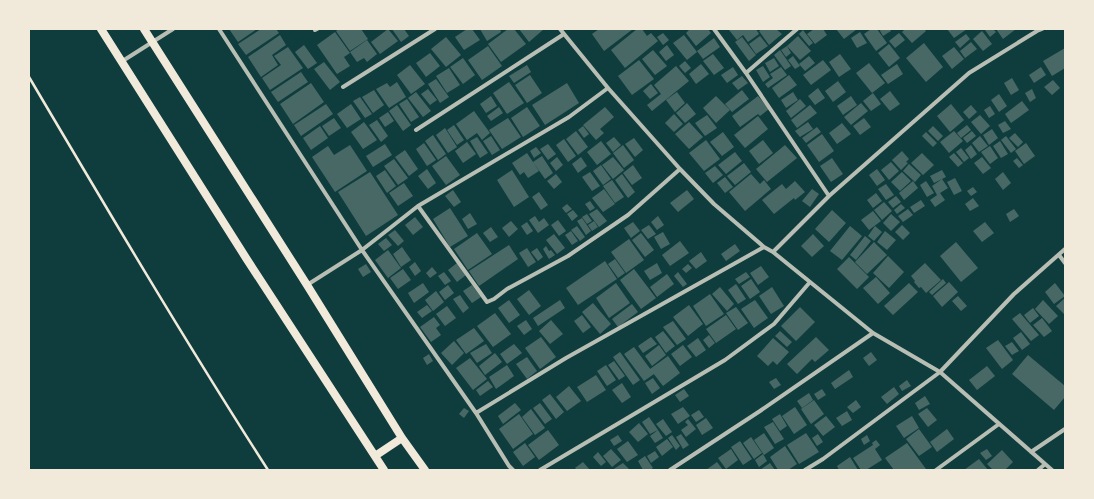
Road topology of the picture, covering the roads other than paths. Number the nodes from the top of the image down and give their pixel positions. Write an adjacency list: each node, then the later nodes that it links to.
1 (101, 29): 12 (main road)
2 (144, 29): 11 (main road)
3 (173, 29): 11 (street)
4 (219, 29): 22 (street)
5 (435, 29): 14 (street)
6 (560, 29): 10 (street)
7 (714, 29): 13 (street)
8 (797, 29): 13 (street)
9 (1042, 29): 18 (street)
10 (564, 34): 15 (street); 16 (street)
11 (152, 42): 12 (street); 27 (main road)
12 (121, 62): 35 (main road)
13 (746, 73): 18 (street)
14 (343, 86)
15 (608, 88): 17 (street); 19 (street)
16 (416, 130)
17 (680, 169): 19 (street); 20 (street)
18 (829, 196): 23 (street)
19 (418, 206): 22 (street)
20 (764, 247): 23 (street); 30 (street)
21 (1065, 249): 24 (street)
22 (362, 250): 27 (street); 30 (street)
23 (773, 252): 26 (street)
24 (1059, 255): 25 (street); 29 (street)
25 (1065, 263)
26 (810, 282): 28 (street); 40 (street)
27 (307, 285): 33 (main road)
28 (873, 333): 29 (street); 41 (street)
29 (940, 372): 31 (street); 42 (street)
30 (476, 413): 39 (street)
31 (999, 424): 34 (street); 43 (street)
32 (1065, 429): 34 (street)
33 (402, 438): 35 (main road); 38 (main road)
34 (1031, 452): 36 (street)
35 (375, 456): 37 (main road)
36 (1044, 465): 44 (street); 45 (street)
37 (384, 470)
38 (425, 470)
39 (513, 470)
40 (540, 470)
41 (670, 470)
42 (805, 470)
43 (936, 470)
44 (1038, 470)
45 (1052, 470)

